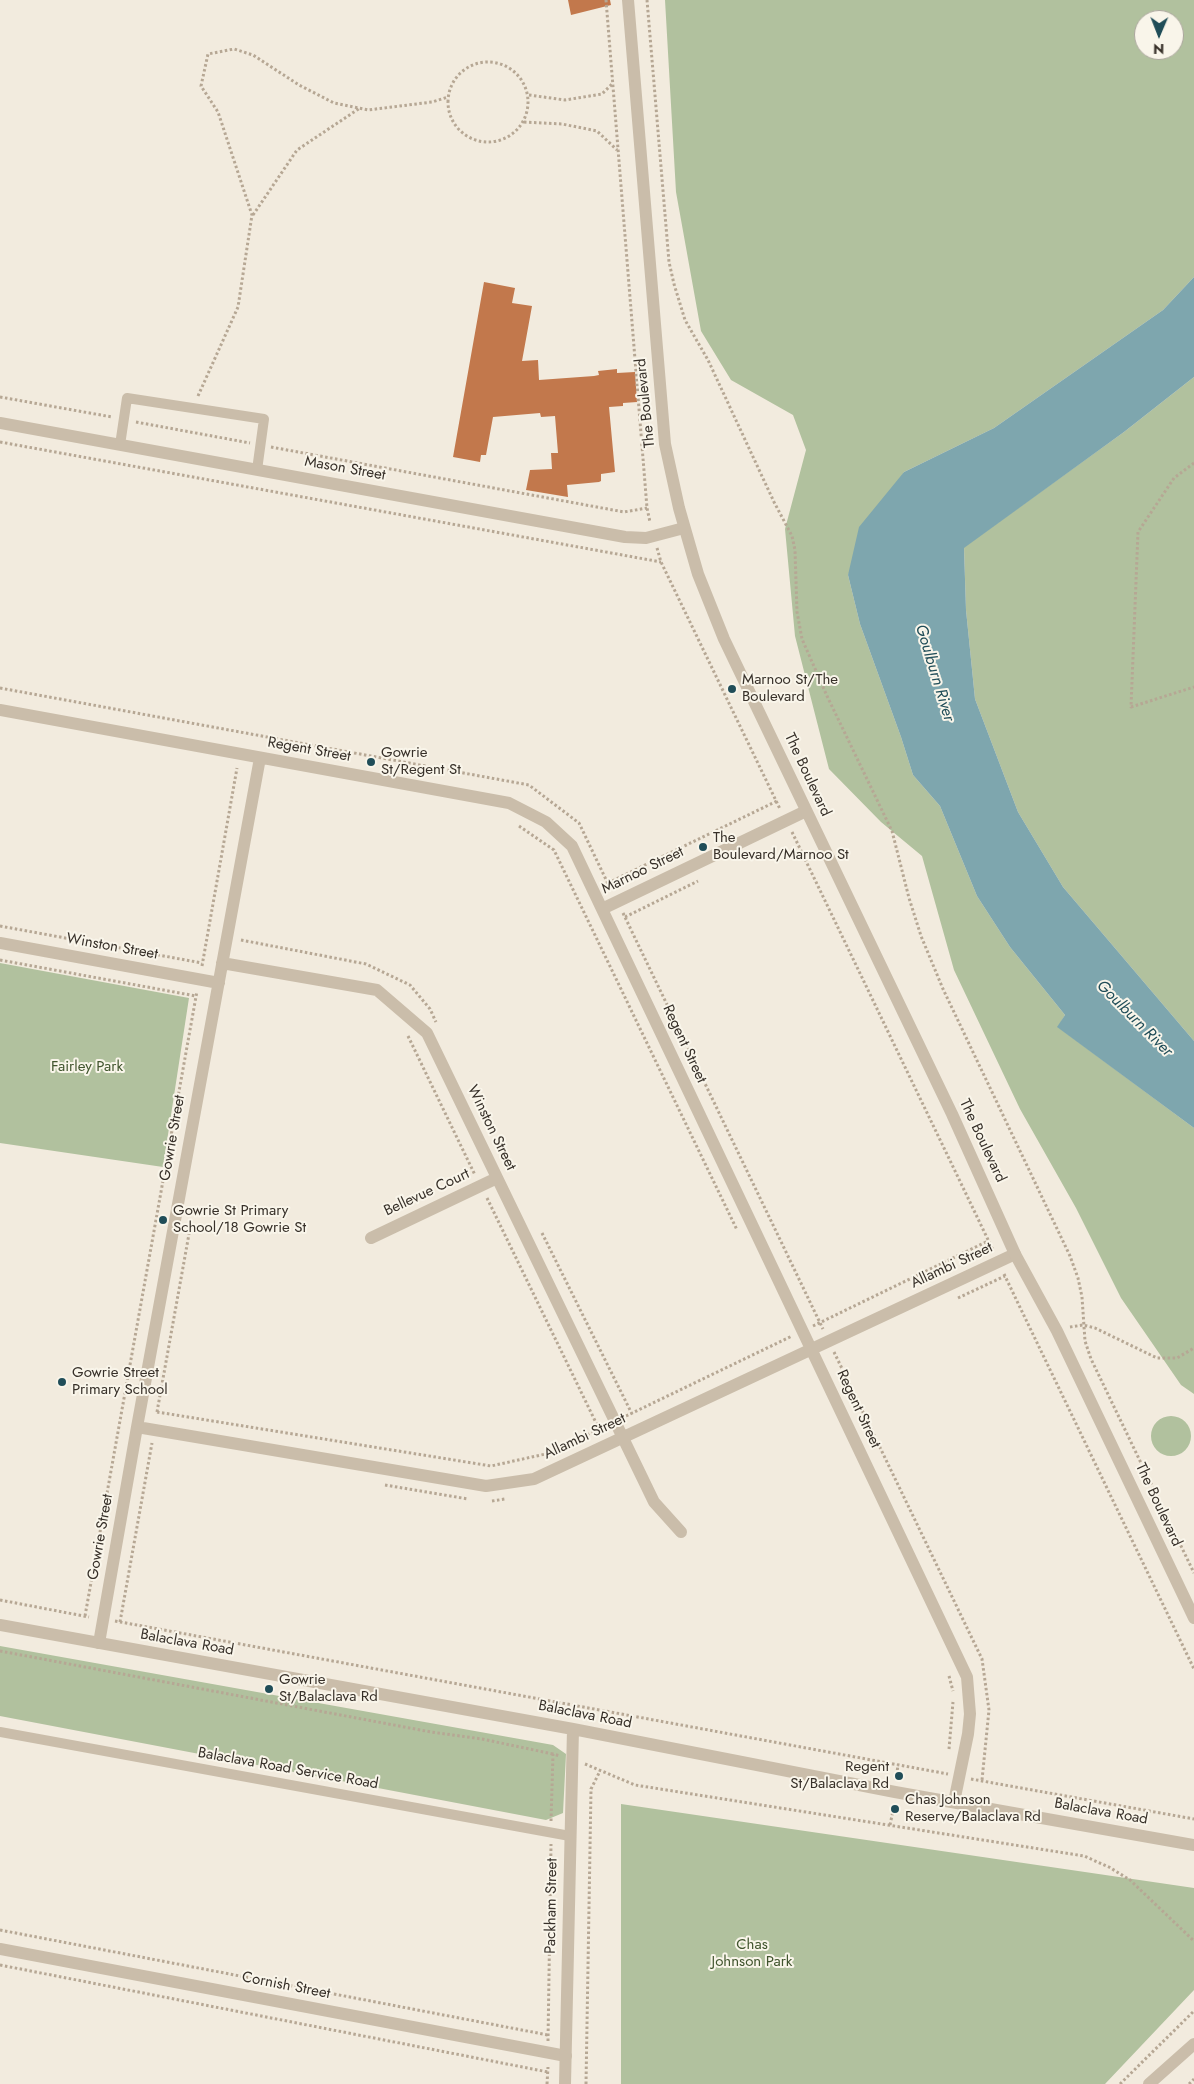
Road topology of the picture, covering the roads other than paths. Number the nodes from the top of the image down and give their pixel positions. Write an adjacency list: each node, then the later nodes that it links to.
1 (628, 0): 5 (street, The Boulevard)
2 (0, 423): 3 (street, Mason Street)
3 (120, 445): 4 (street, Mason Street); 4 (lane)
4 (256, 470): 5 (street, Mason Street)
5 (684, 528): 8 (street, The Boulevard)
6 (0, 710): 7 (street, Regent Street)
7 (260, 758): 9 (street, Regent Street); 11 (street, Gowrie Street)
8 (806, 811): 9 (street, Marnoo Street); 15 (street, The Boulevard)
9 (602, 909): 16 (street, Regent Street)
10 (0, 943): 12 (street, Winston Street)
11 (222, 963): 12 (street, Gowrie Street); 13 (street, Winston Street)
12 (219, 983): 17 (street, Gowrie Street)
13 (497, 1178): 14 (street, Bellevue Court); 18 (street, Winston Street)
14 (371, 1238)
15 (1015, 1254): 16 (street, Allambi Street); 20 (street, The Boulevard)
16 (811, 1350): 18 (street, Allambi Street); 25 (street, Regent Street)
17 (137, 1427): 18 (street, Allambi Street); 22 (street, Gowrie Street)
18 (623, 1438): 19 (street, Winston Street)
19 (682, 1532)
20 (1194, 1618)
21 (0, 1625): 22 (street, Balaclava Road)
22 (100, 1643): 23 (street, Balaclava Road)
23 (573, 1729): 25 (street, Balaclava Road); 26 (street, Packham Street)
24 (0, 1732): 26 (lane, Balaclava Road Service Road)
25 (954, 1802): 27 (street, Balaclava Road)
26 (570, 1836): 32 (street, Packham Street)
27 (1164, 1840): 28 (street, Balaclava Road); 29 (street, Balaclava Road)
28 (1194, 1845)
29 (1194, 1854)
30 (0, 1949): 32 (street, Cornish Street)
31 (1194, 2044): 34 (street)
32 (566, 2056): 33 (street, Packham Street)
33 (565, 2084)
34 (1149, 2084)

